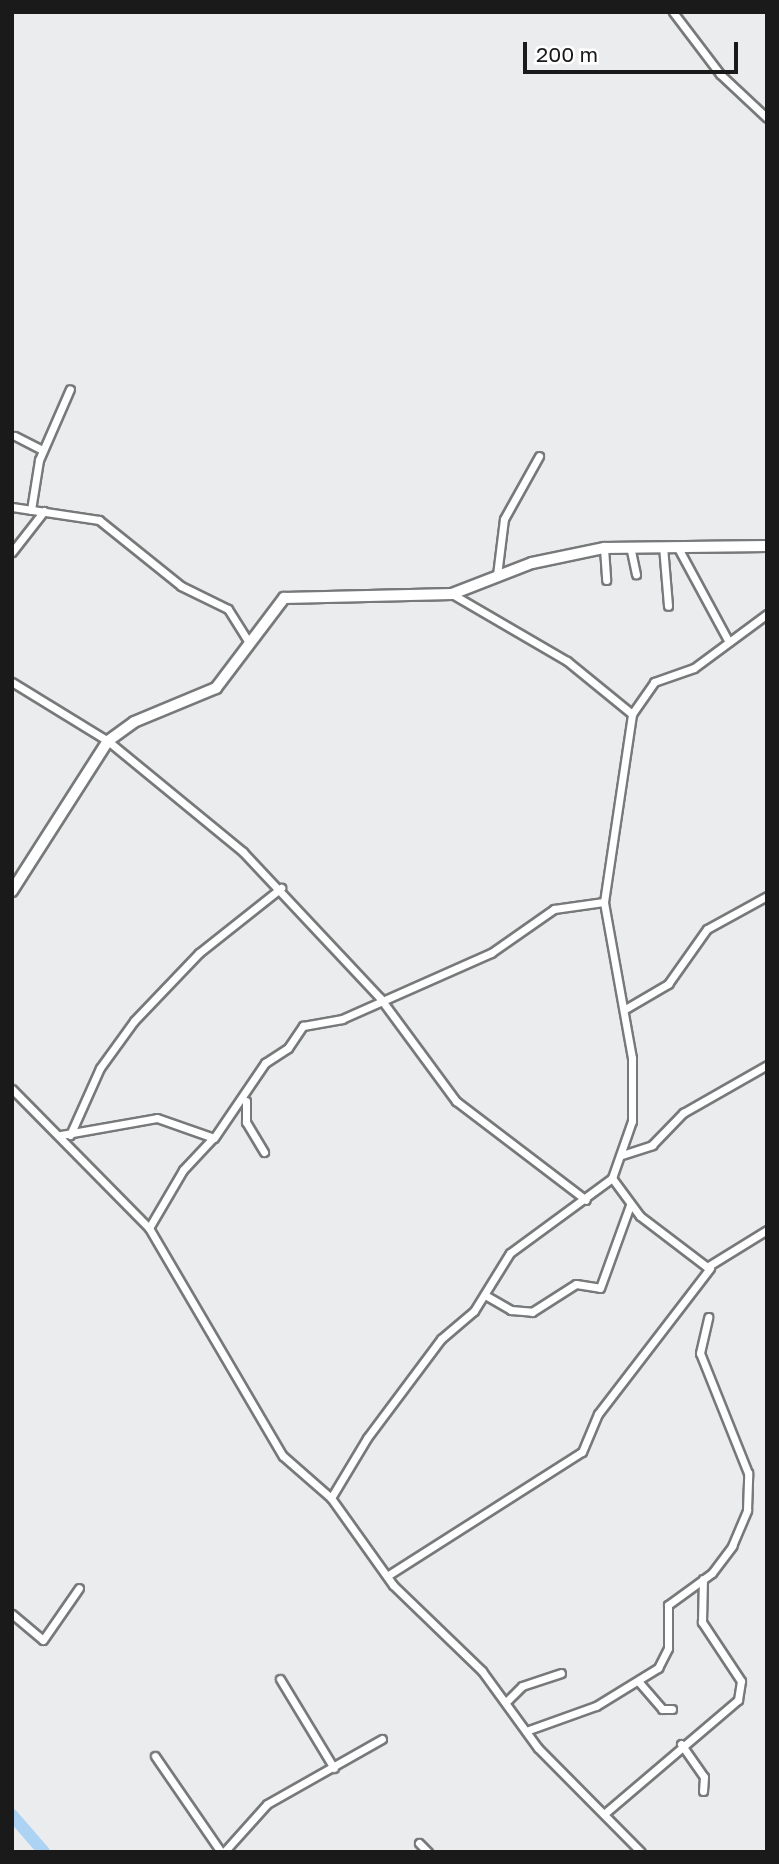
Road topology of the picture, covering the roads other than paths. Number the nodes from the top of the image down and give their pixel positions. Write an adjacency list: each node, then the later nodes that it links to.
1 (673, 12): 2 (street)
2 (767, 118)
3 (70, 389): 5 (street)
4 (15, 436): 5 (street)
5 (43, 450): 8 (street)
6 (539, 456): 17 (street)
7 (12, 507): 8 (street)
8 (31, 510): 9 (street)
9 (44, 511): 15 (street); 22 (street)
10 (630, 546): 11 (main road); 14 (main road); 16 (street)
11 (663, 546): 12 (main road); 20 (street)
12 (677, 546): 13 (main road); 23 (street)
13 (767, 546)
14 (604, 548): 17 (main road); 18 (street)
15 (12, 552)
16 (636, 574)
17 (497, 575): 19 (main road)
18 (607, 580)
19 (452, 594): 22 (main road); 25 (street)
20 (668, 606)
21 (767, 614): 23 (street)
22 (248, 640): 26 (main road)
23 (729, 642): 25 (street)
24 (12, 682): 26 (street)
25 (632, 714): 30 (street)
26 (108, 741): 27 (street); 28 (main road)
27 (281, 888): 31 (street); 37 (street)
28 (12, 891)
29 (767, 896): 32 (street)
30 (604, 902): 31 (street); 32 (street)
31 (380, 998): 35 (street); 42 (street)
32 (627, 1008): 40 (street)
33 (767, 1065): 40 (street)
34 (12, 1089): 36 (street)
35 (247, 1097): 38 (street); 39 (street)
36 (60, 1135): 37 (street); 44 (street)
37 (70, 1135): 38 (street)
38 (214, 1138): 44 (street)
39 (264, 1152)
40 (622, 1155): 41 (street)
41 (612, 1178): 42 (street); 43 (street)
42 (586, 1200): 47 (street)
43 (630, 1205): 46 (street); 47 (street)
44 (149, 1228): 49 (street)
45 (767, 1230): 46 (street)
46 (710, 1268): 50 (street)
47 (485, 1295): 49 (street)
48 (708, 1317): 51 (street)
49 (331, 1498): 50 (street)
50 (387, 1576): 57 (street)
51 (703, 1579): 56 (street); 61 (street)
52 (79, 1588): 53 (street)
53 (12, 1614)
54 (561, 1673): 57 (street)
55 (280, 1679): 63 (street)
56 (639, 1681): 58 (street); 59 (street)
57 (507, 1700): 59 (street)
58 (672, 1709)
59 (526, 1731): 65 (street)
60 (382, 1739): 63 (street)
61 (681, 1744): 64 (street); 65 (street)
62 (156, 1756): 67 (street)
63 (334, 1768): 67 (street)
64 (703, 1791)
65 (604, 1814): 69 (street)
66 (419, 1843): 68 (street)
67 (223, 1852)
68 (428, 1852)
69 (641, 1852)

